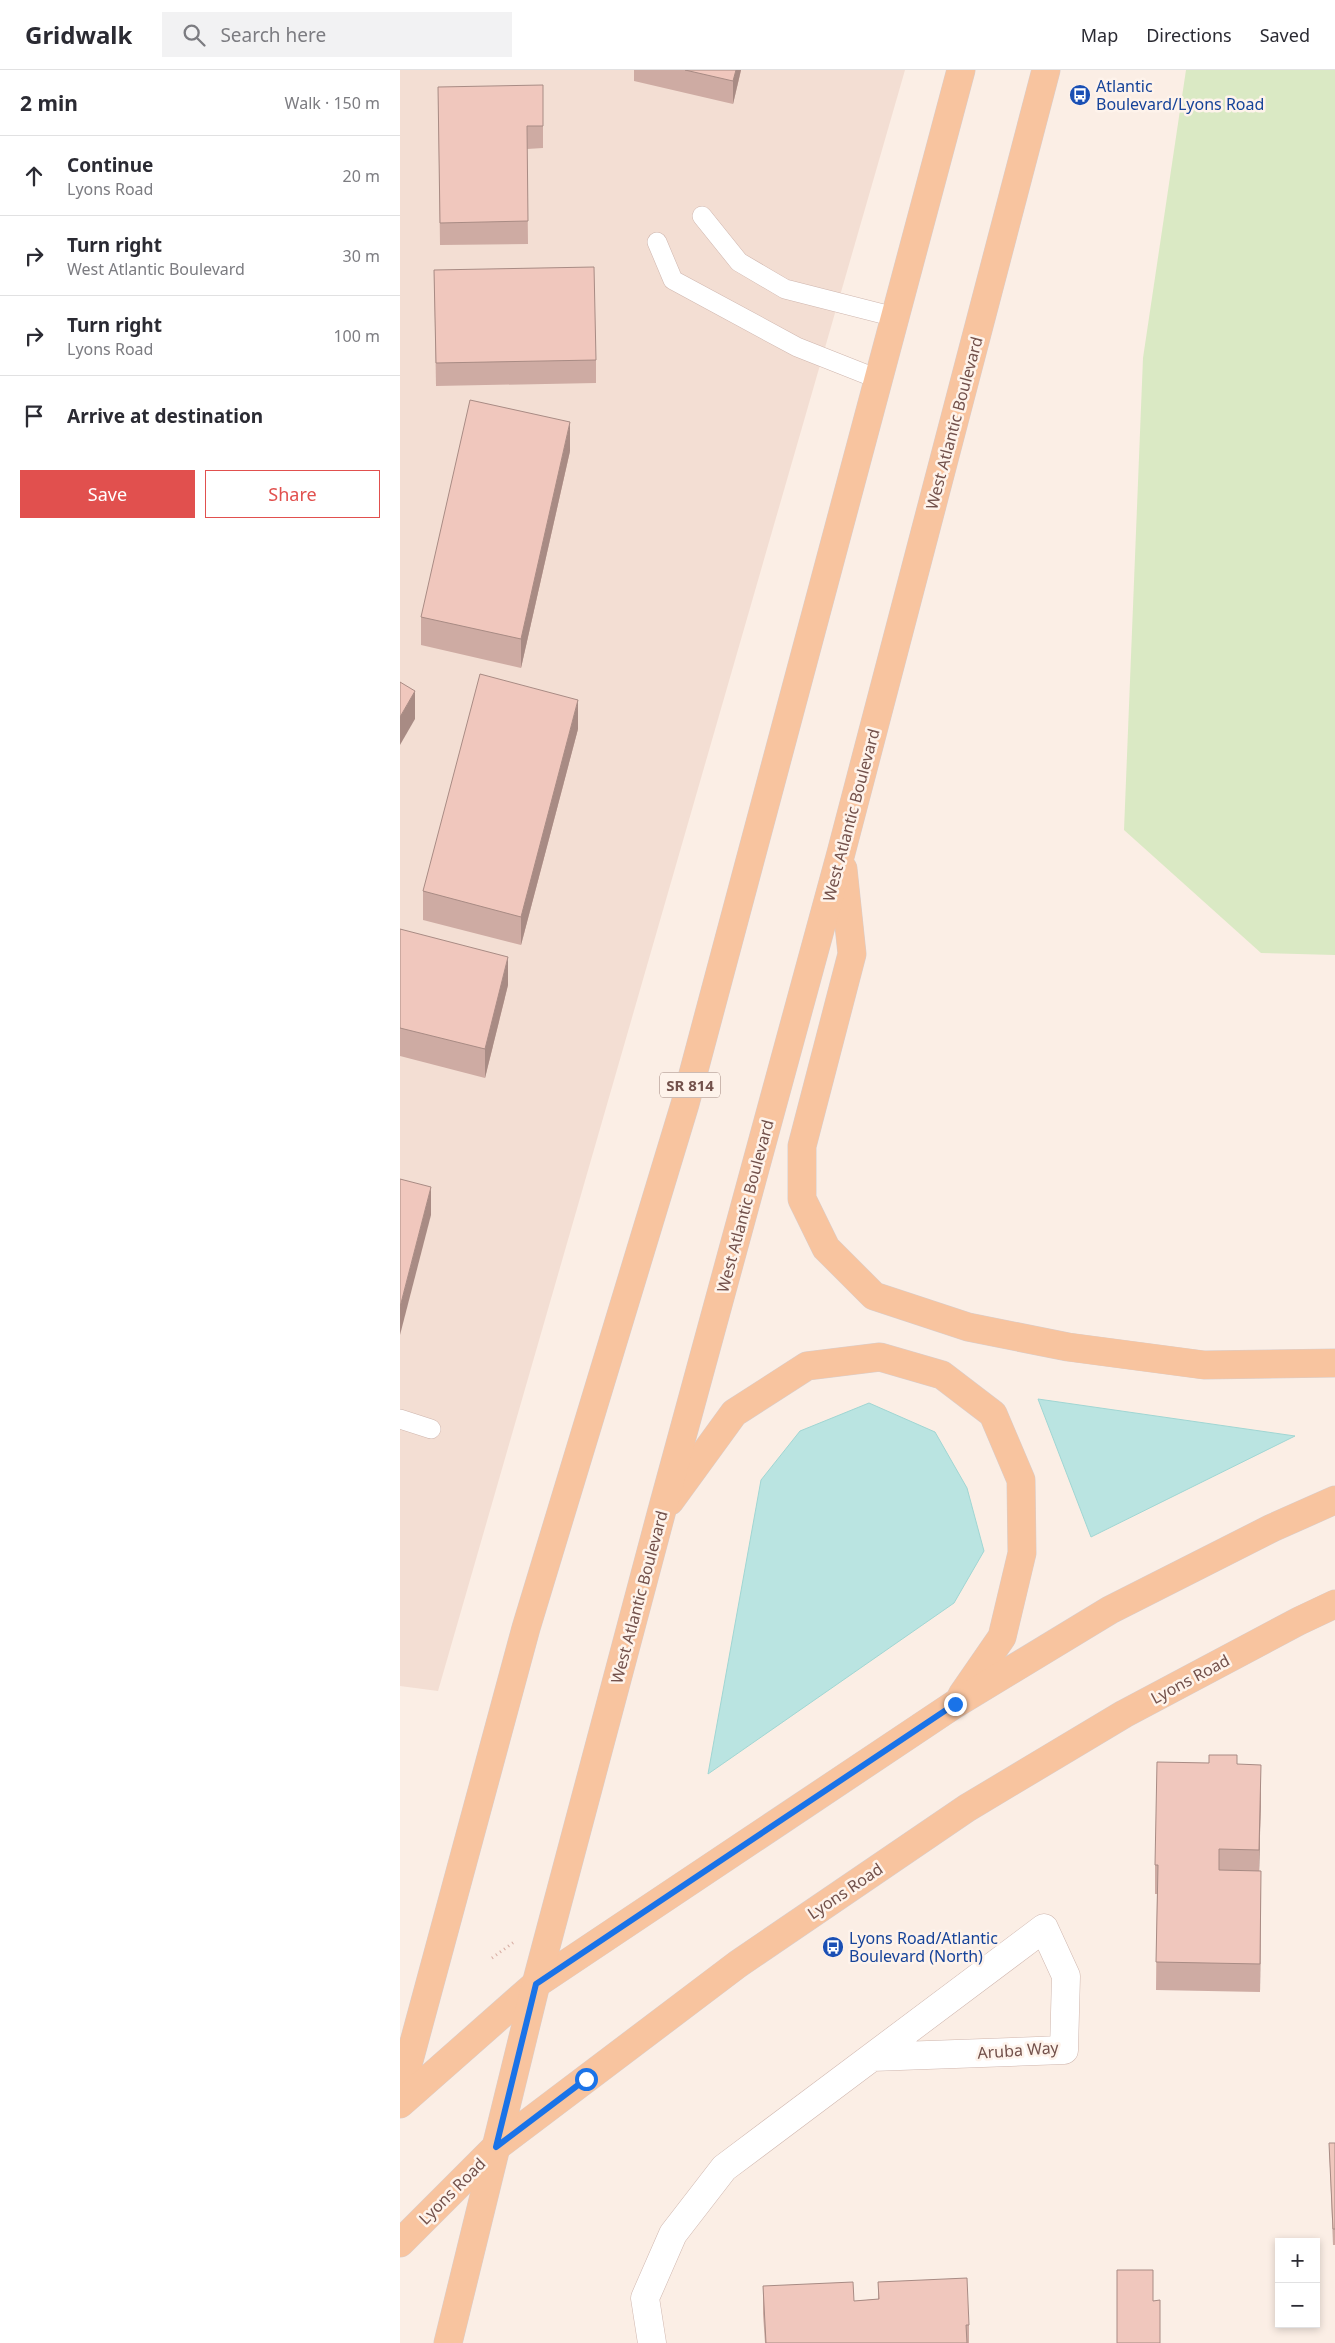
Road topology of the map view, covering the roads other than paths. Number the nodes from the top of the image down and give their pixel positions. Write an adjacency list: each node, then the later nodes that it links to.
1 (961, 70): 5 (main road, SR 814)
2 (1046, 70): 7 (main road, West Atlantic Boulevard)
3 (702, 216): 5 (lane)
4 (657, 242): 6 (lane)
5 (895, 317): 6 (main road, SR 814)
6 (878, 379): 17 (main road, SR 814)
7 (841, 853): 8 (main road); 12 (main road, West Atlantic Boulevard)
8 (1335, 1363)
9 (400, 1419): 10 (lane)
10 (431, 1429)
11 (1335, 1500): 14 (main road)
12 (660, 1514): 14 (main road); 15 (main road, West Atlantic Boulevard)
13 (1335, 1604): 19 (main road, Lyons Road)
14 (955, 1704): 15 (main road)
15 (536, 1984): 18 (main road); 19 (main road, West Atlantic Boulevard)
16 (872, 2057): 16 (street, Aruba Way); 22 (street, Aruba Way)
17 (400, 2094)
18 (400, 2104)
19 (496, 2147): 20 (main road, Lyons Road); 21 (main road, West Atlantic Boulevard)
20 (400, 2243)
21 (448, 2343)
22 (652, 2343)

